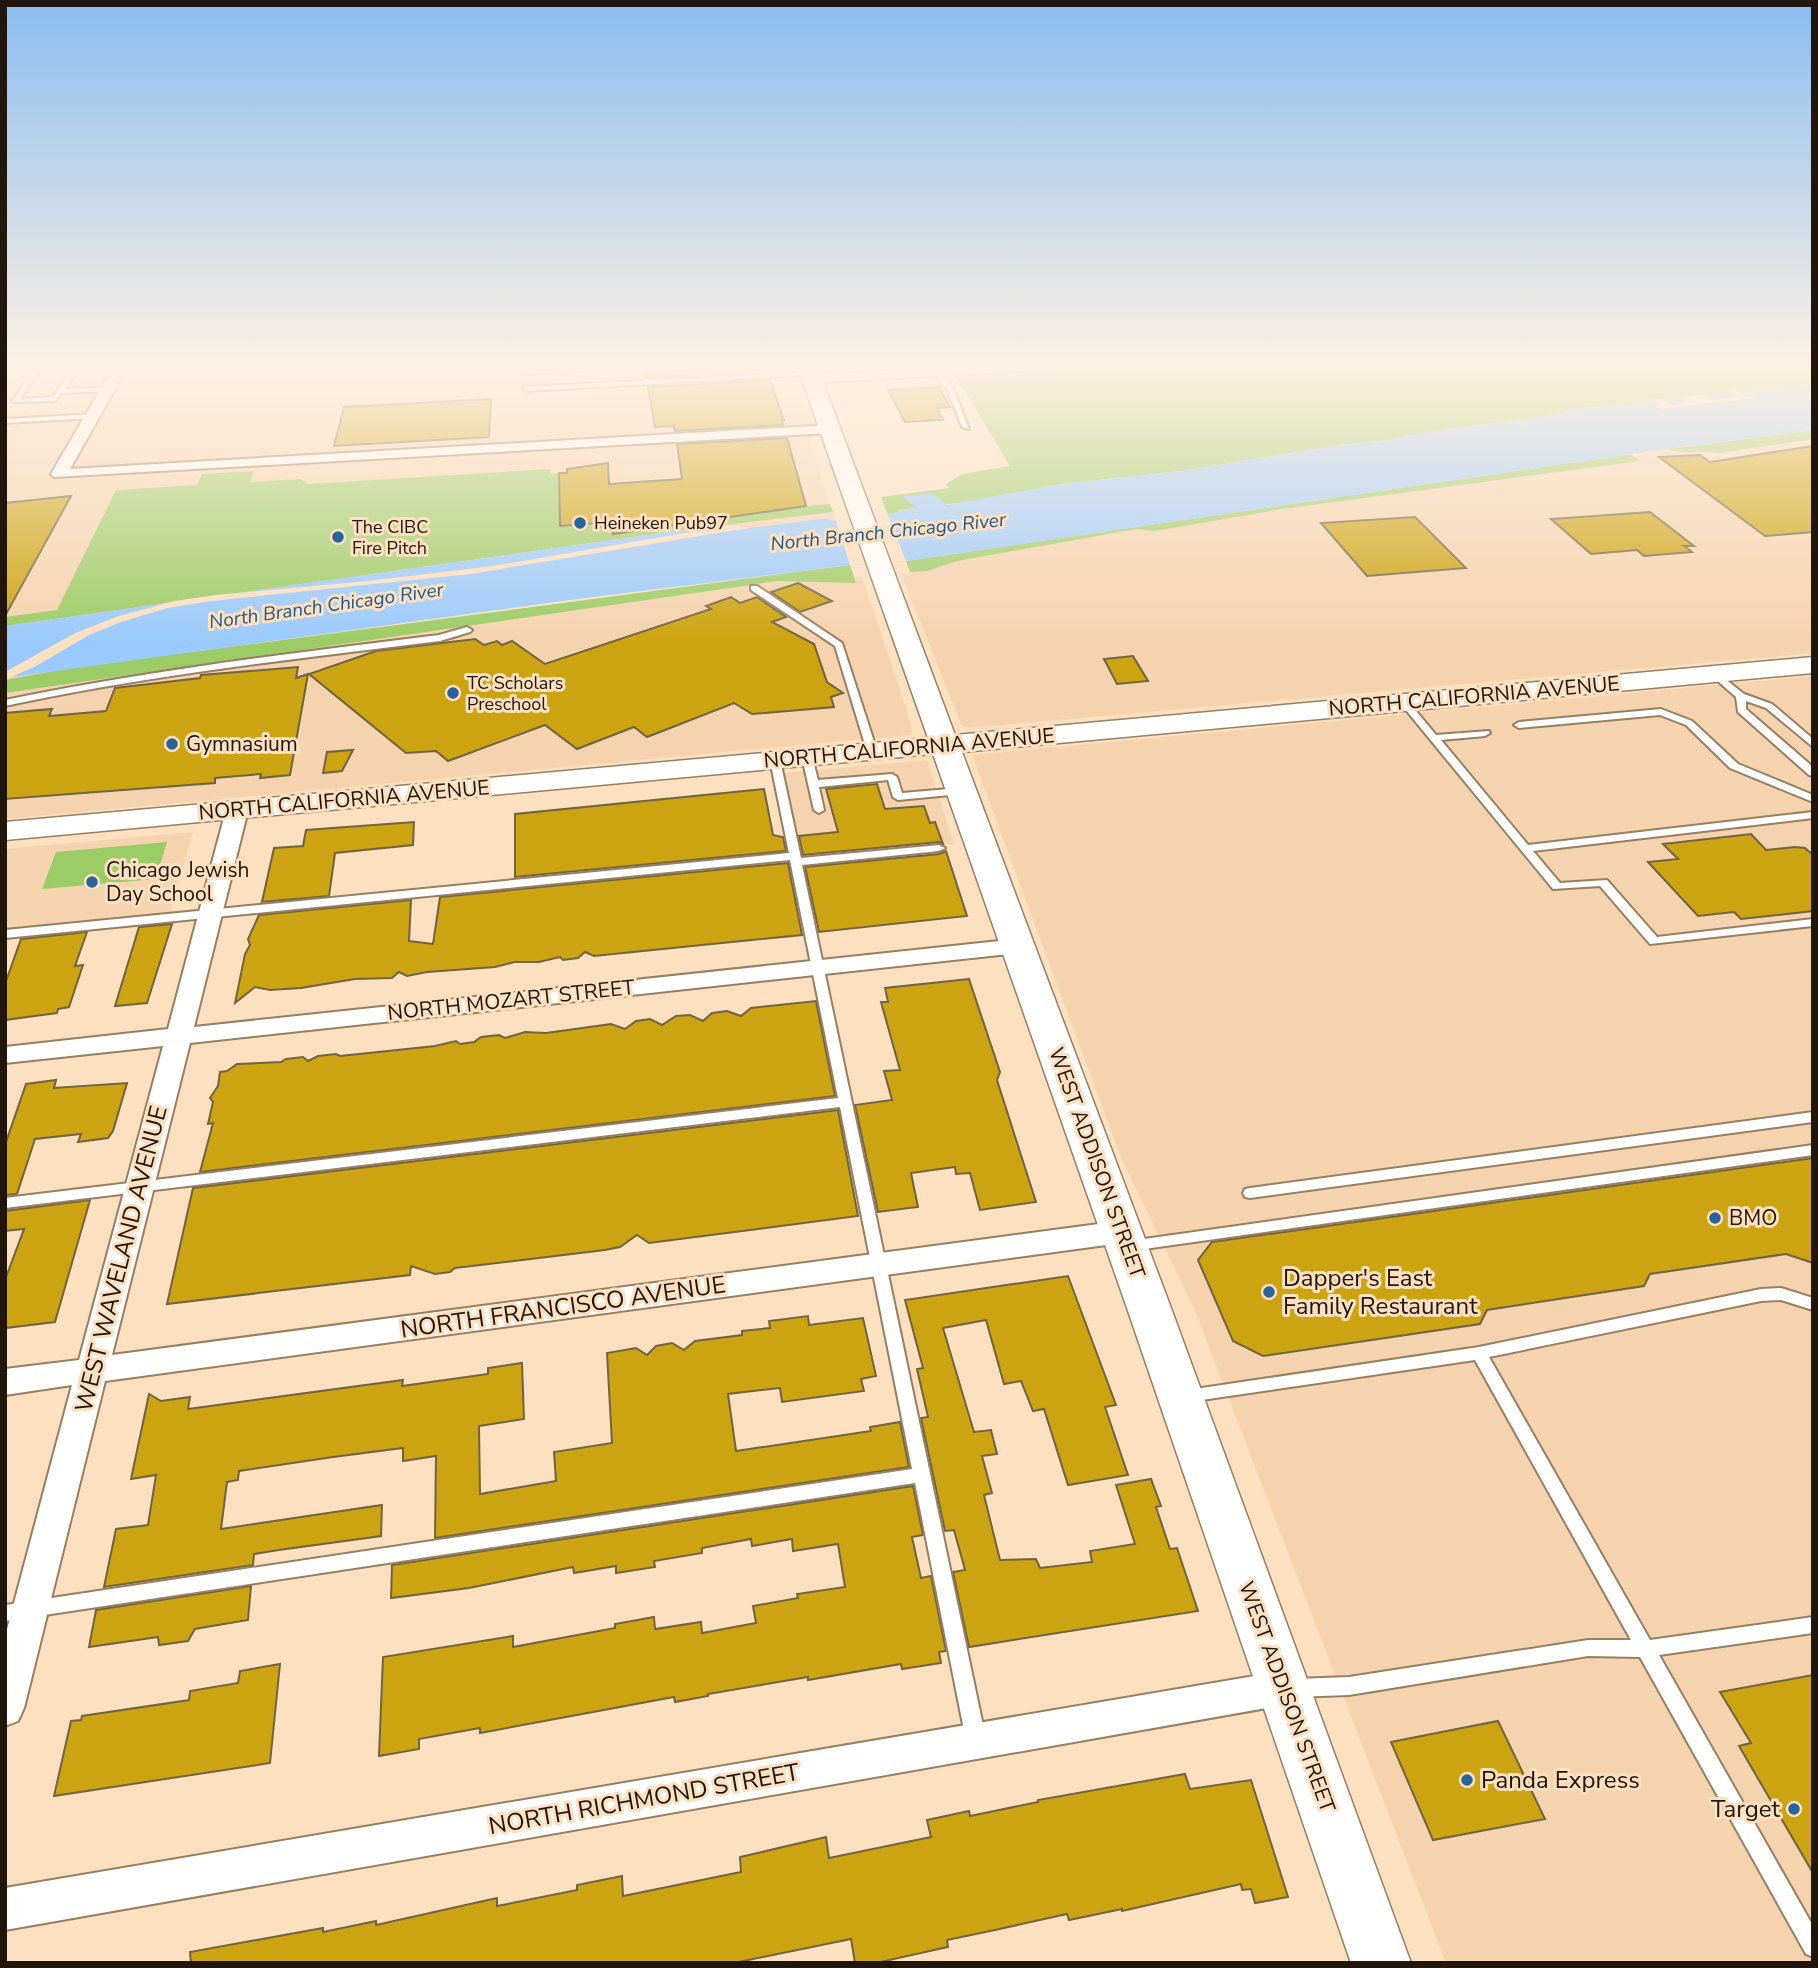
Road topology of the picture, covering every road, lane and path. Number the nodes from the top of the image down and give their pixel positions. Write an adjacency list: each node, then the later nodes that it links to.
1 (69, 458): 2 (street)
2 (337, 458)
3 (840, 458): 14 (main road, WEST ADDISON STREET)
4 (754, 588): 16 (lane)
5 (467, 630): 10 (lane)
6 (1813, 665): 7 (main road, NORTH CALIFORNIA AVENUE)
7 (1715, 674): 8 (lane); 9 (main road, NORTH CALIFORNIA AVENUE)
8 (1741, 696): 15 (lane); 19 (lane)
9 (1404, 702): 13 (lane); 14 (main road, NORTH CALIFORNIA AVENUE)
10 (5, 704)
11 (1519, 725): 21 (lane)
12 (1485, 733): 13 (lane)
13 (1433, 738): 27 (lane)
14 (945, 744): 16 (main road, NORTH CALIFORNIA AVENUE); 20 (main road, WEST ADDISON STREET)
15 (1813, 744)
16 (872, 751): 18 (main road, NORTH CALIFORNIA AVENUE)
17 (775, 760): 18 (main road, NORTH CALIFORNIA AVENUE); 22 (main road, NORTH CALIFORNIA AVENUE); 28 (lane)
18 (810, 771): 20 (lane); 23 (lane)
19 (1813, 773)
20 (962, 791): 32 (main road, WEST ADDISON STREET)
21 (1813, 799)
22 (237, 810): 25 (main road, NORTH CALIFORNIA AVENUE); 29 (street, WEST WAVELAND AVENUE)
23 (819, 810)
24 (1813, 815): 27 (lane)
25 (5, 831)
26 (939, 848): 28 (lane)
27 (1525, 849): 30 (lane)
28 (795, 859): 29 (lane); 33 (lane)
29 (210, 914): 31 (lane); 34 (street, WEST WAVELAND AVENUE)
30 (1813, 922)
31 (5, 934)
32 (1018, 946): 33 (street, NORTH MOZART STREET); 42 (main road, WEST ADDISON STREET)
33 (817, 967): 34 (street, NORTH MOZART STREET); 36 (lane)
34 (179, 1037): 35 (street, NORTH MOZART STREET); 39 (street, WEST WAVELAND AVENUE)
35 (5, 1055)
36 (845, 1102): 39 (lane); 43 (lane)
37 (1813, 1117): 40 (lane)
38 (1813, 1150): 42 (lane)
39 (140, 1186): 41 (lane); 46 (street, WEST WAVELAND AVENUE)
40 (1250, 1193)
41 (5, 1203)
42 (1124, 1239): 43 (street, NORTH FRANCISCO AVENUE); 48 (main road, WEST ADDISON STREET)
43 (878, 1265): 46 (street, NORTH FRANCISCO AVENUE); 49 (lane)
44 (1813, 1304): 45 (lane)
45 (1479, 1353): 48 (lane); 52 (lane)
46 (92, 1370): 47 (street, NORTH FRANCISCO AVENUE); 50 (street, WEST WAVELAND AVENUE)
47 (5, 1382)
48 (1180, 1397): 53 (main road, WEST ADDISON STREET)
49 (921, 1475): 50 (lane); 55 (lane)
50 (18, 1611): 54 (street, WEST WAVELAND AVENUE)
51 (1813, 1625): 52 (lane)
52 (1646, 1649): 53 (lane); 57 (lane)
53 (1284, 1688): 55 (street, NORTH RICHMOND STREET); 58 (main road, WEST ADDISON STREET)
54 (5, 1709)
55 (976, 1741): 56 (street, NORTH RICHMOND STREET)
56 (5, 1909)
57 (1813, 1947)
58 (1381, 1963)

